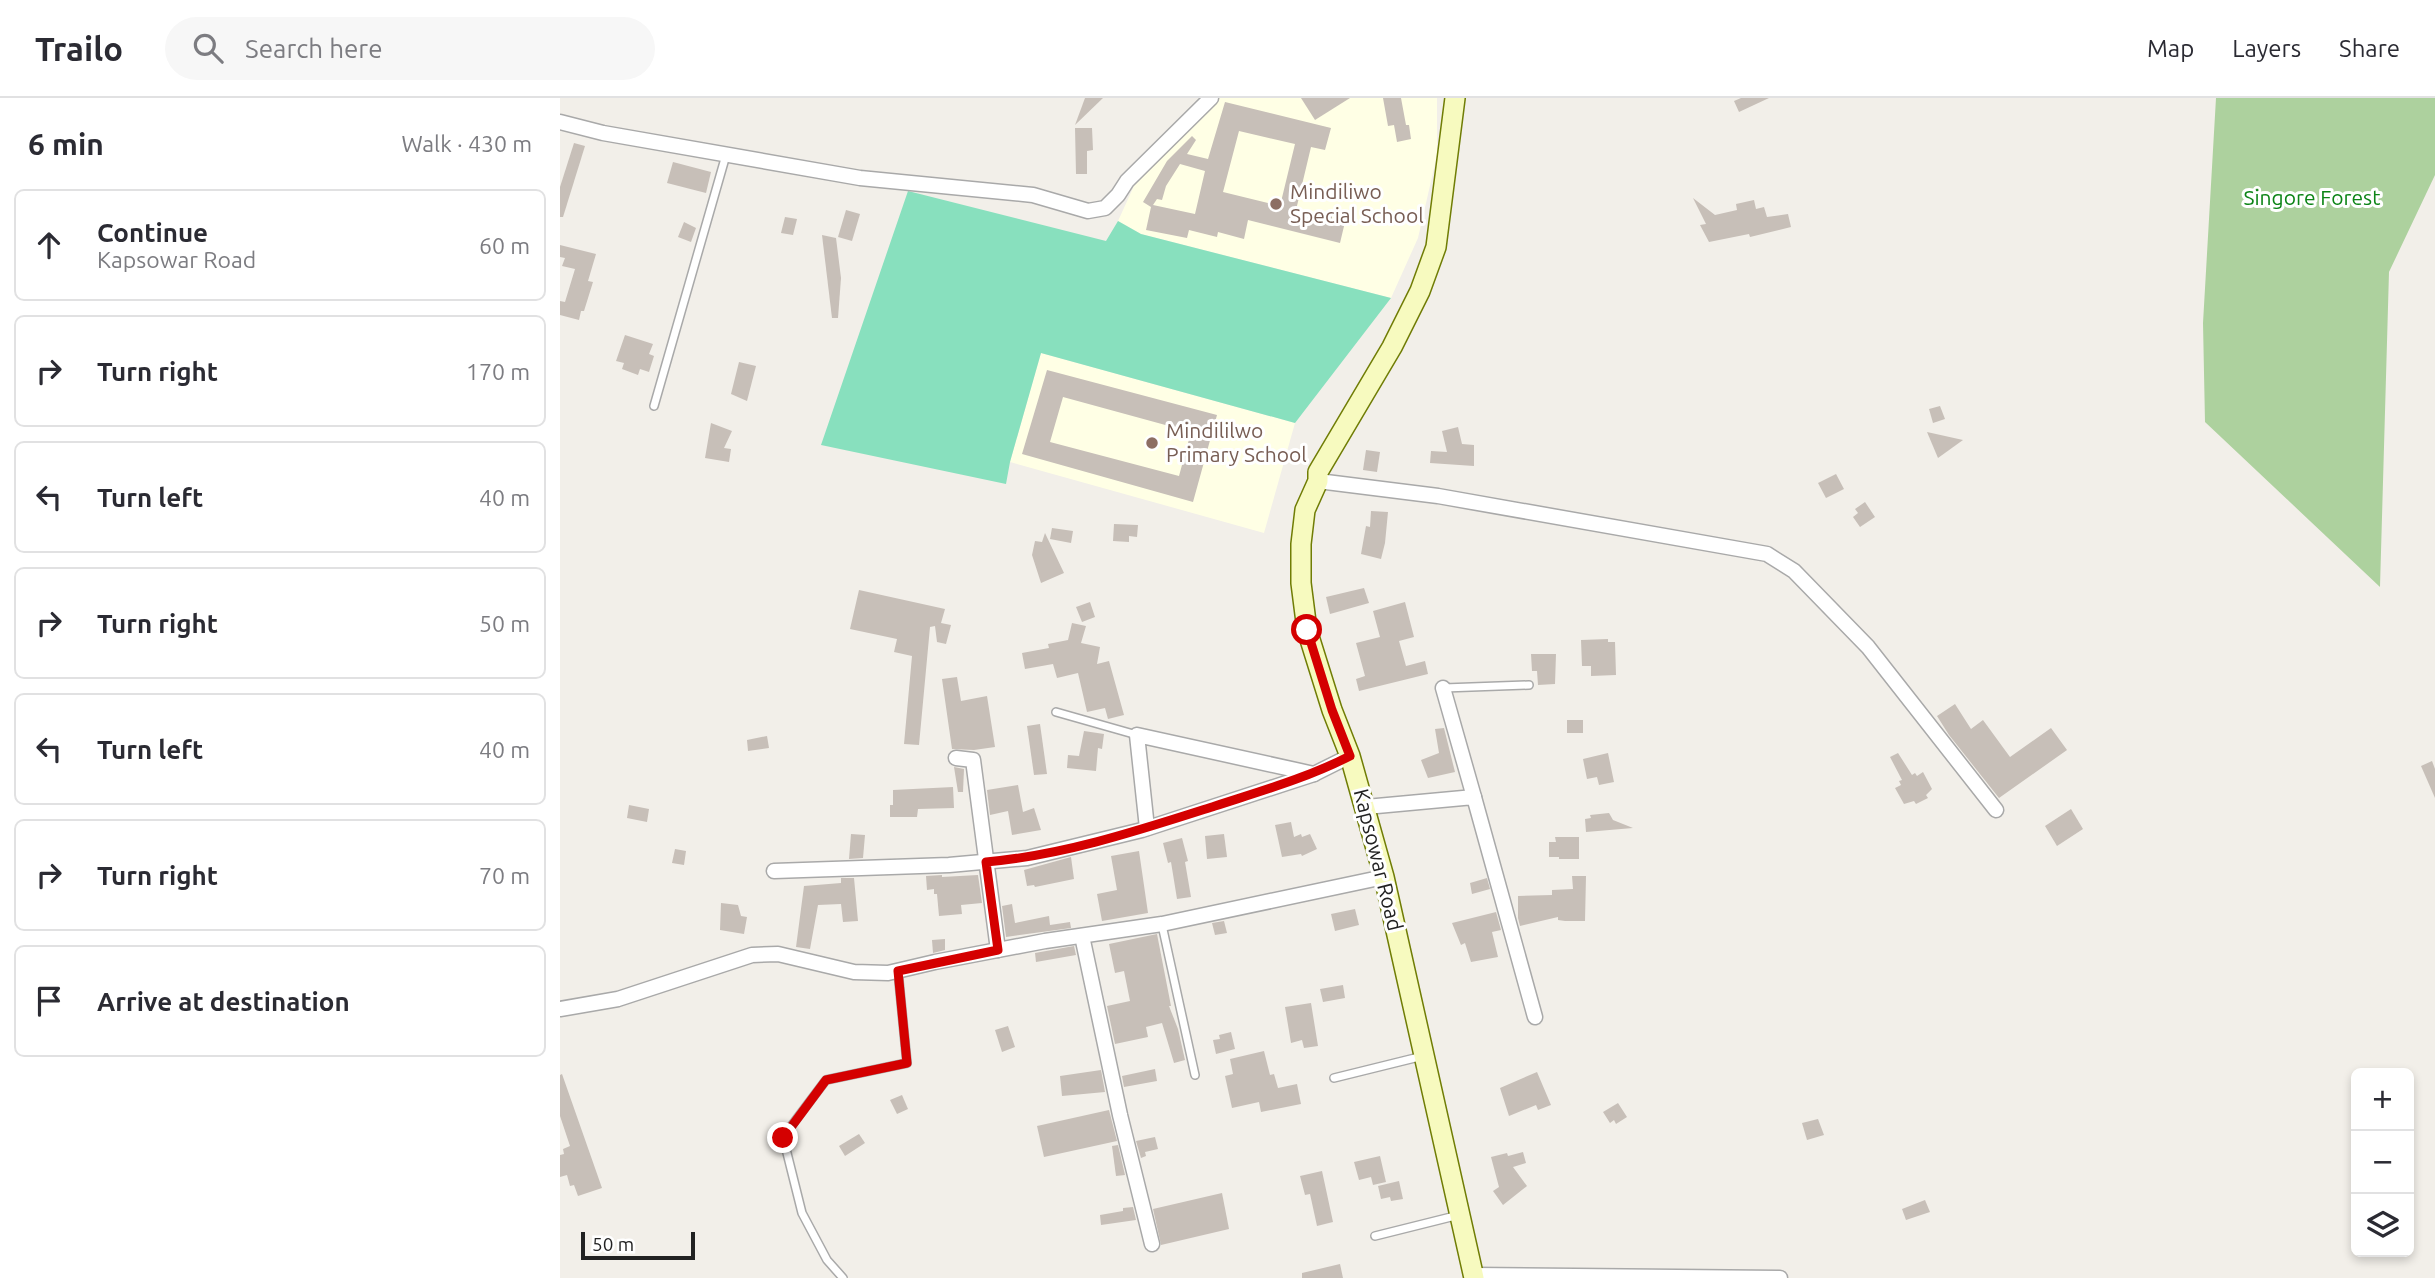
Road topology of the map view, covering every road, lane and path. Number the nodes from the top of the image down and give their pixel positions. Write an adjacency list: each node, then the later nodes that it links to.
1 (1211, 98): 4 (street)
2 (1455, 98): 6 (main road, Kapsowar Road)
3 (560, 122): 4 (street)
4 (727, 154): 5 (lane)
5 (654, 406)
6 (1318, 481): 11 (main road, Kapsowar Road); 16 (street)
7 (1529, 685): 8 (lane)
8 (1443, 688): 14 (street)
9 (1056, 712): 10 (lane)
10 (1136, 735): 13 (street); 17 (street)
11 (1350, 756): 13 (street); 15 (main road, Kapsowar Road)
12 (956, 758): 18 (street)
13 (1314, 774): 17 (street)
14 (1474, 797): 15 (street); 26 (street)
15 (1366, 807): 20 (main road, Kapsowar Road)
16 (1996, 810)
17 (1147, 828): 18 (street)
18 (986, 862): 19 (street); 23 (street)
19 (774, 871)
20 (1384, 877): 21 (street); 27 (main road, Kapsowar Road)
21 (1162, 924): 22 (street); 28 (lane)
22 (1082, 936): 23 (street); 32 (street)
23 (998, 950): 24 (street)
24 (898, 971): 25 (street); 34 (lane)
25 (560, 1009)
26 (1535, 1017)
27 (1423, 1056): 29 (lane); 30 (main road, Kapsowar Road)
28 (1195, 1075)
29 (1334, 1079)
30 (1460, 1215): 31 (lane); 33 (main road, Kapsowar Road)
31 (1375, 1236)
32 (1152, 1244)
33 (1474, 1276): 35 (street)
34 (843, 1278)
35 (1780, 1278)

